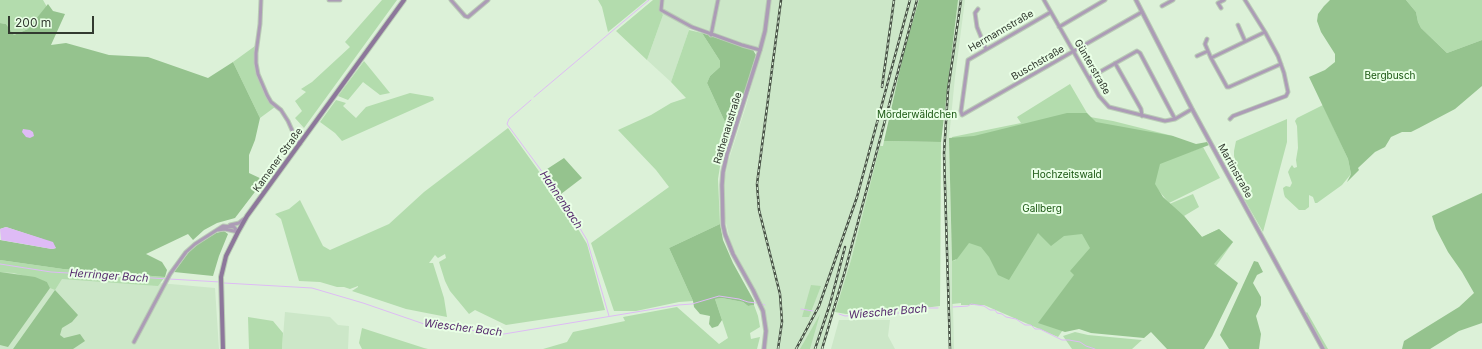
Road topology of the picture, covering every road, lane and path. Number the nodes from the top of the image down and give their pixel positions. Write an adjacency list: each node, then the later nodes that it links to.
1 (261, 0): 42 (street)
2 (329, 0): 3 (street)
3 (340, 0)
4 (404, 0): 42 (main road, Kamener Straße)
5 (451, 0): 6 (street)
6 (488, 0)
7 (662, 0): 25 (street)
8 (718, 0): 25 (street)
9 (769, 0): 29 (street, Rathenaustraße)
10 (1044, 0): 20 (street, Günterstraße)
11 (1105, 0): 23 (street)
12 (1136, 0): 21 (street, Martinstraße)
13 (1173, 0): 17 (street)
14 (1224, 0): 16 (street)
15 (1246, 0): 24 (street)
16 (1218, 1): 18 (street)
17 (1162, 6)
18 (1221, 8)
19 (978, 9): 28 (street)
20 (1051, 12): 23 (street, Günterstraße); 28 (street, Hermannstraße)
21 (1142, 12): 31 (street, Buschstraße); 37 (street, Martinstraße)
22 (1238, 25): 27 (street)
23 (1059, 27): 31 (street, Günterstraße)
24 (1265, 32): 27 (street); 35 (street)
25 (711, 35): 29 (street)
26 (1207, 39): 30 (street)
27 (1245, 41): 33 (street)
28 (986, 49): 38 (street, Hermannstraße)
29 (760, 50): 49 (street, Rathenaustraße)
30 (1208, 51): 32 (street); 33 (street)
31 (1074, 52): 36 (street, Günterstraße); 38 (street, Buschstraße)
32 (1197, 56)
33 (1211, 58): 35 (street)
34 (1115, 63): 36 (street); 39 (street); 40 (street)
35 (1281, 64): 41 (street)
36 (1089, 78): 39 (street, Günterstraße)
37 (1192, 110): 40 (street, Günterstraße); 50 (street, Martinstraße)
38 (964, 116)
39 (1142, 116): 40 (street, Günterstraße)
40 (1175, 119)
41 (1230, 119)
42 (300, 144): 43 (main road, Kamener Straße)
43 (247, 216): 44 (street); 46 (main road, Kamener Straße)
44 (226, 226): 45 (street); 46 (street)
45 (217, 230): 46 (street); 47 (street)
46 (238, 232): 48 (main road, Kamener Straße)
47 (134, 342)
48 (223, 349)
49 (764, 349)
50 (1323, 349)

